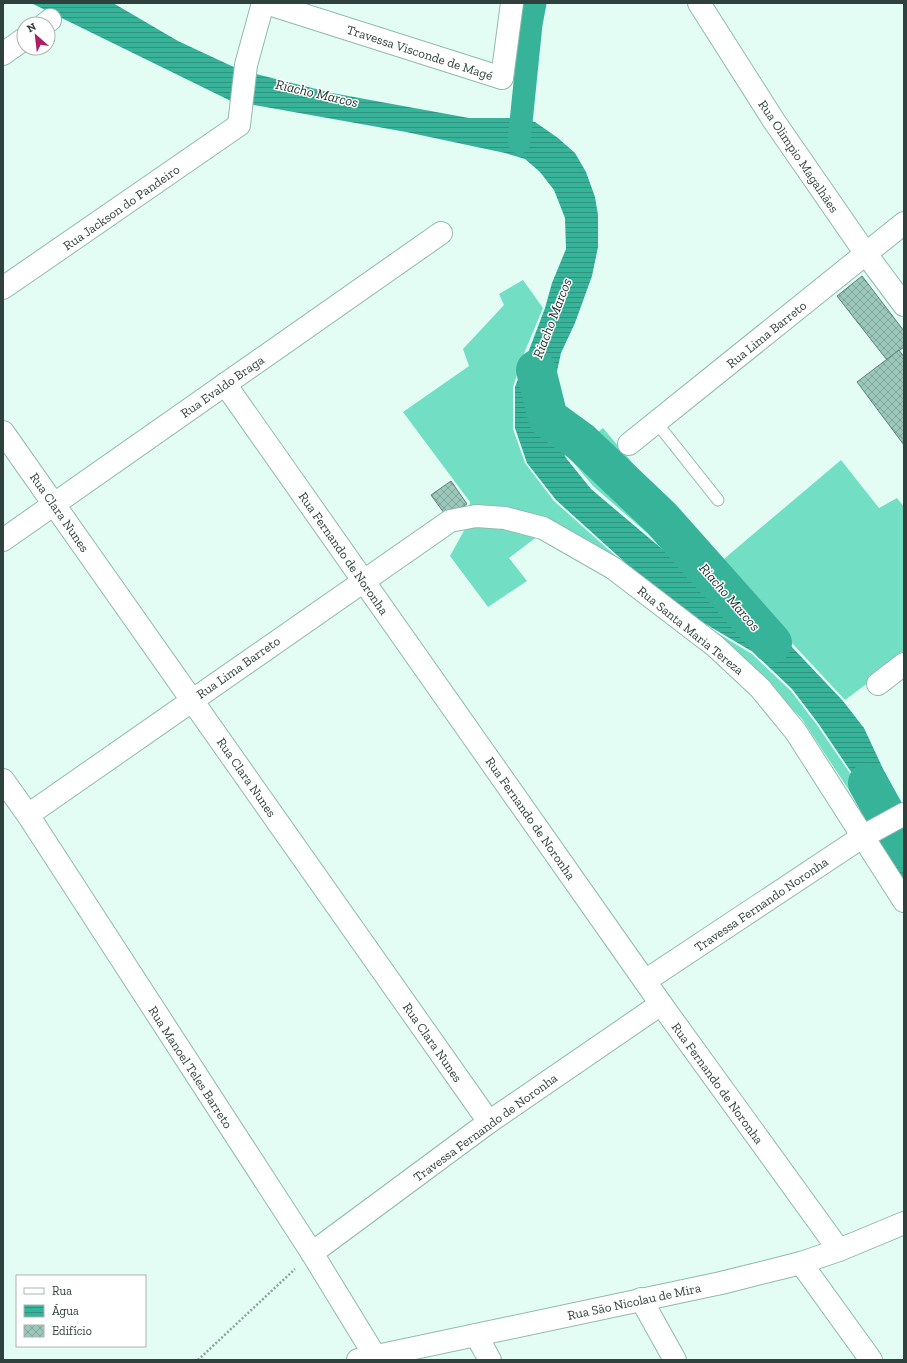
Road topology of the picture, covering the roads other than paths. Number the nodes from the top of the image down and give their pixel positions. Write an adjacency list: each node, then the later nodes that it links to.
1 (263, 3): 10 (street, Rua Jackson do Pandeiro)
2 (266, 3): 3 (street, Travessa Visconde de Magé)
3 (512, 3)
4 (699, 3): 9 (street, Rua Olimpio Magalhães)
5 (16, 45): 6 (street)
6 (3, 54)
7 (904, 223): 9 (street, Rua Lima Barreto)
8 (441, 233): 12 (street, Rua Evaldo Braga)
9 (866, 254): 11 (street, Rua Olimpio Magalhães); 13 (street, Rua Lima Barreto)
10 (3, 288)
11 (904, 305)
12 (225, 384): 17 (street, Rua Evaldo Braga); 20 (street, Rua Fernando de Noronha)
13 (656, 422): 15 (street, Rua Lima Barreto); 16 (lane)
14 (3, 432): 17 (street, Rua Clara Nunes)
15 (628, 444)
16 (718, 500)
17 (54, 504): 19 (street, Rua Evaldo Braga); 23 (street, Rua Clara Nunes)
18 (450, 521): 20 (street, Rua Lima Barreto); 27 (street, Rua Santa Maria Tereza)
19 (3, 540)
20 (362, 580): 23 (street, Rua Lima Barreto); 29 (street, Rua Fernando de Noronha)
21 (904, 664): 22 (street)
22 (878, 684)
23 (192, 699): 26 (street, Rua Lima Barreto); 31 (street, Rua Clara Nunes)
24 (3, 780): 26 (street, Rua Manoel Teles Barreto)
25 (904, 814): 27 (street, Travessa Fernando Noronha)
26 (28, 815): 34 (street, Rua Manoel Teles Barreto)
27 (871, 832): 28 (street, Rua Santa Maria Tereza); 29 (street, Travessa Fernando Noronha)
28 (904, 901)
29 (645, 981): 30 (street, Rua Fernando de Noronha)
30 (661, 1004): 31 (street, Travessa Fernando de Noronha); 33 (street, Rua Fernando de Noronha)
31 (489, 1122): 34 (street, Travessa Fernando de Noronha)
32 (904, 1223): 33 (street, Rua São Nicolau de Mira)
33 (839, 1250): 35 (street, Rua São Nicolau de Mira)
34 (312, 1253): 38 (street, Rua Manoel Teles Barreto)
35 (801, 1263): 36 (street, Rua São Nicolau de Mira); 41 (street)
36 (641, 1299): 37 (street, Rua São Nicolau de Mira); 40 (street)
37 (476, 1335): 38 (street, Rua São Nicolau de Mira); 39 (street)
38 (366, 1358)
39 (490, 1360)
40 (675, 1360)
41 (871, 1360)

